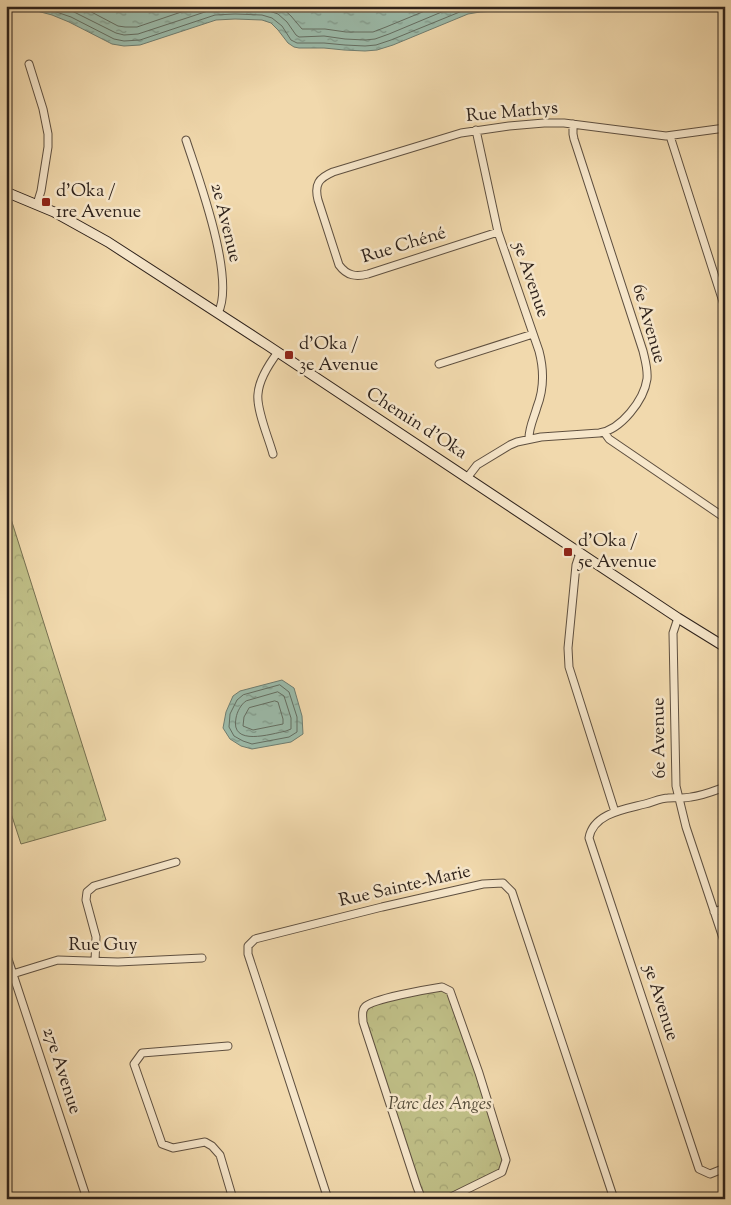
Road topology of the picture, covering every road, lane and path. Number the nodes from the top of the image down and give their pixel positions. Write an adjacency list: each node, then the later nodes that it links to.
1 (29, 64): 9 (street)
2 (573, 124): 4 (street, Rue Mathys); 5 (street, Rue Mathys); 16 (street, 6e Avenue)
3 (725, 128): 5 (street, Rue Mathys)
4 (476, 130): 7 (street, Rue Mathys); 10 (street, 5e Avenue)
5 (670, 136): 11 (street)
6 (186, 140): 12 (street, 2e Avenue)
7 (316, 190): 10 (street, Rue Chéné)
8 (6, 192): 9 (main road, Chemin d'Oka)
9 (37, 204): 12 (main road, Chemin d'Oka)
10 (498, 232): 13 (street, 5e Avenue)
11 (725, 308)
12 (218, 313): 14 (main road, Chemin d'Oka)
13 (533, 334): 15 (street); 17 (street, 5e Avenue)
14 (278, 352): 18 (street); 19 (main road, Chemin d'Oka)
15 (439, 364)
16 (604, 432): 17 (street); 20 (street)
17 (529, 438): 19 (street)
18 (273, 454)
19 (468, 478): 21 (main road, Chemin d'Oka)
20 (725, 518)
21 (580, 553): 22 (main road, Chemin d'Oka); 26 (street)
22 (678, 618): 23 (main road, Chemin d'Oka); 25 (street, 6e Avenue)
23 (725, 647)
24 (725, 788): 25 (street, 6e Avenue)
25 (678, 798): 26 (street); 29 (street, 6e Avenue)
26 (615, 812): 36 (street, 5e Avenue)
27 (176, 862): 33 (street)
28 (725, 908): 29 (street)
29 (714, 912): 30 (street, 6e Avenue)
30 (725, 944)
31 (6, 953): 34 (street, 27e Avenue)
32 (202, 958): 33 (street, Rue Guy)
33 (95, 961): 34 (street, Rue Guy)
34 (10, 975): 37 (street, 27e Avenue)
35 (228, 1046): 38 (street)
36 (725, 1168)
37 (87, 1199)
38 (233, 1199)
39 (328, 1199): 42 (street, Rue Sainte-Marie)
40 (425, 1199): 41 (street)
41 (447, 1199)
42 (614, 1199)

